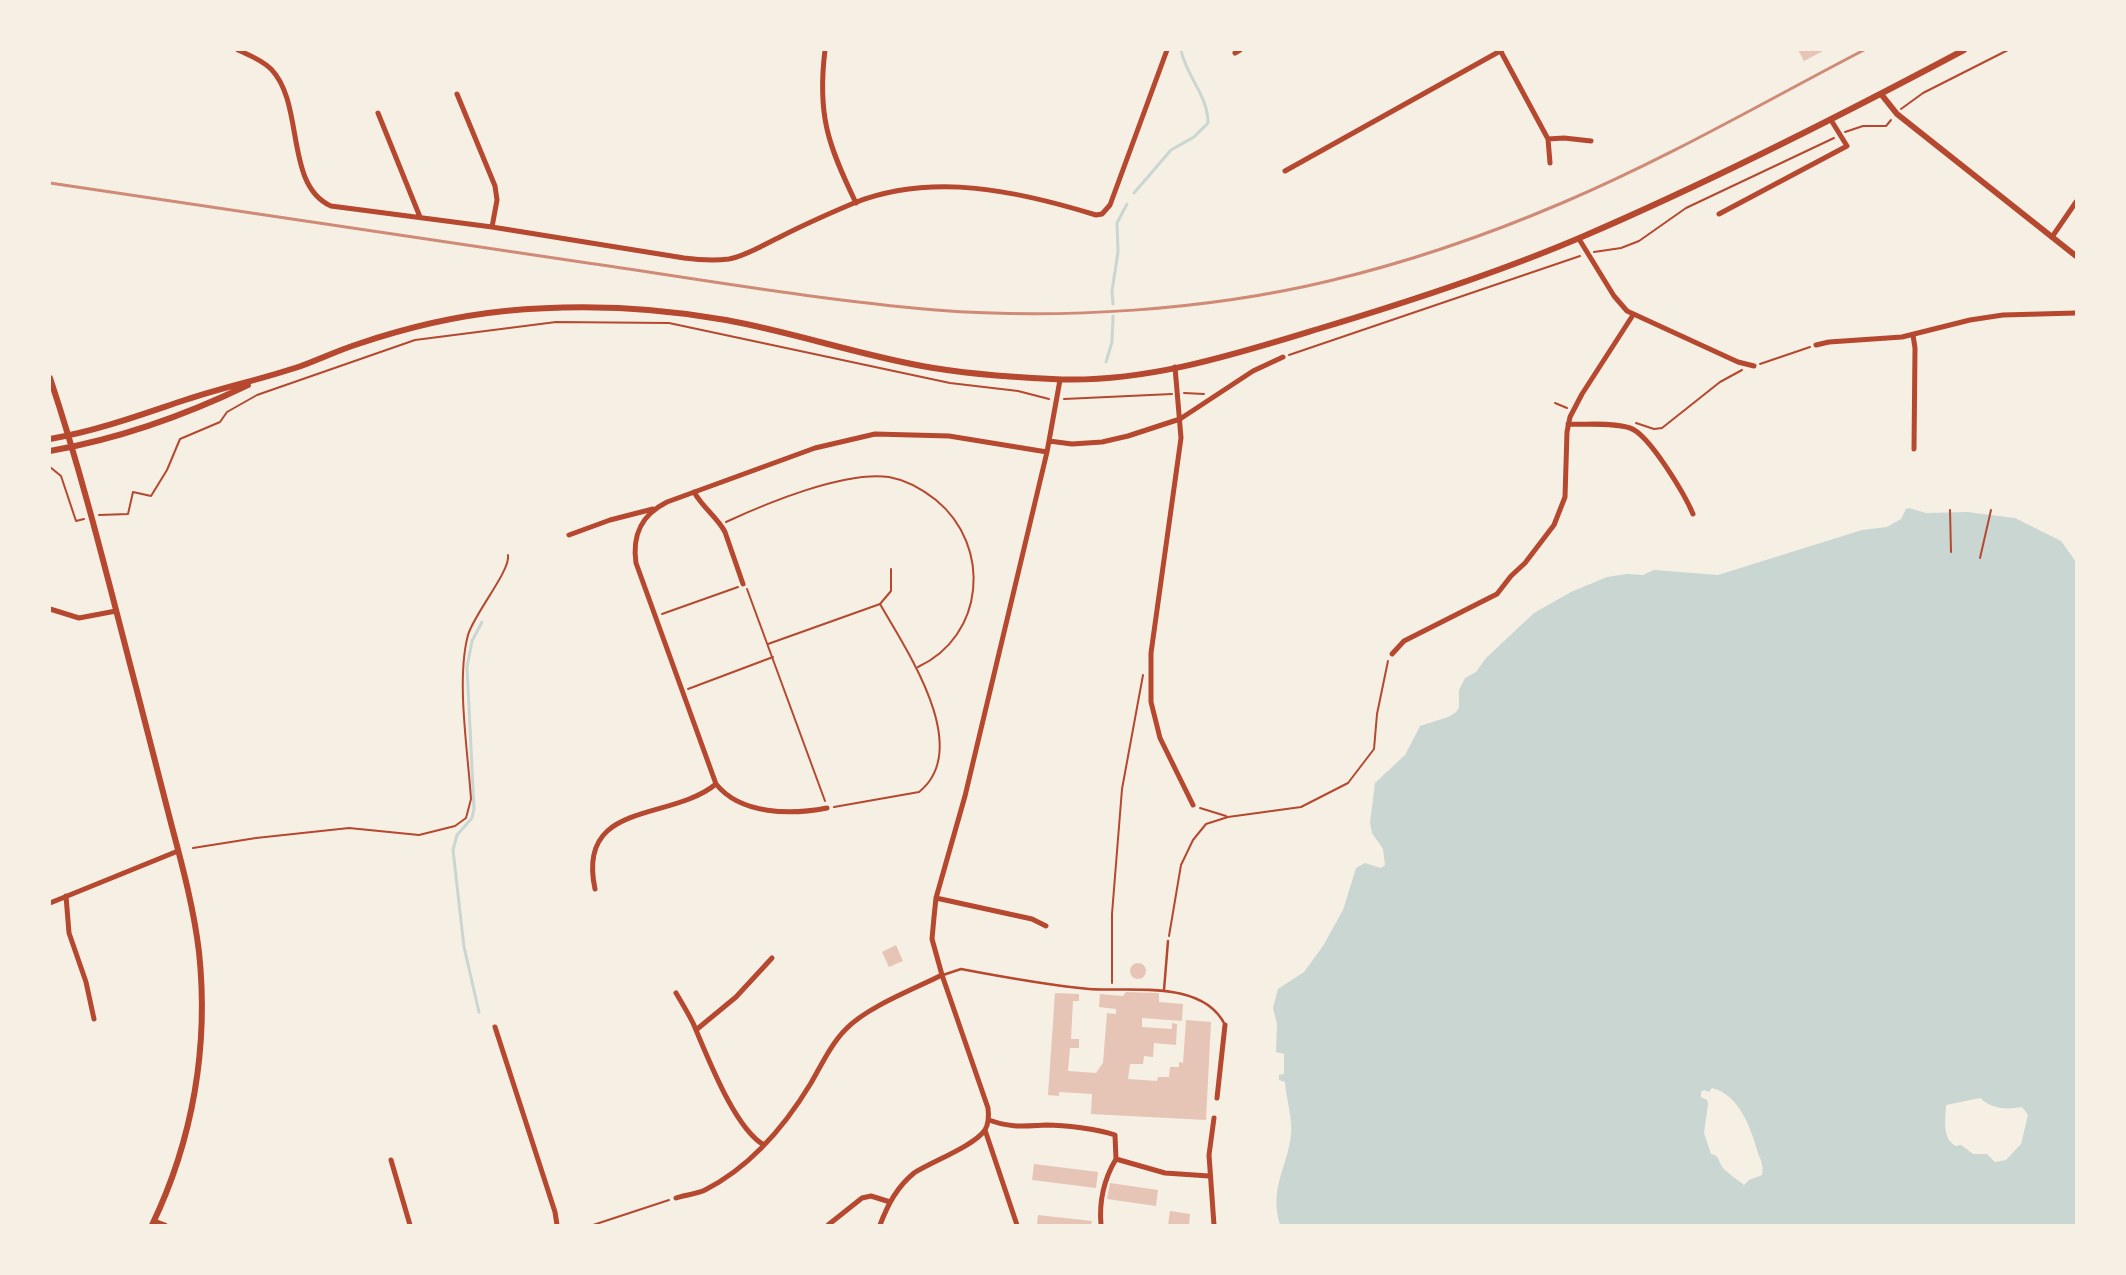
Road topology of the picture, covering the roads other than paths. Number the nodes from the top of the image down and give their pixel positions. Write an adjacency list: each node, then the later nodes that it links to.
1 (238, 50): 17 (street)
2 (825, 50): 15 (street)
3 (1167, 50): 15 (street)
4 (1501, 50): 10 (street); 13 (street)
5 (1964, 50): 7 (street)
6 (457, 94): 18 (street)
7 (1881, 94): 9 (street); 19 (street)
8 (378, 114): 17 (street)
9 (1831, 120): 16 (street); 20 (street)
10 (1548, 139): 11 (street); 12 (street)
11 (1591, 141)
12 (1550, 163)
13 (1285, 170)
14 (2076, 202): 19 (street)
15 (856, 203): 18 (street)
16 (1719, 214)
17 (420, 217): 18 (street)
18 (492, 227)
19 (2052, 237): 21 (street)
20 (1579, 238): 23 (street); 28 (street)
21 (2076, 256)
22 (2076, 313): 24 (street)
23 (1633, 315): 27 (street); 33 (street)
24 (1913, 335): 25 (street); 38 (street)
25 (1816, 346)
26 (1283, 357): 32 (street)
27 (1754, 366)
28 (1175, 367): 31 (street); 32 (street)
29 (50, 378): 34 (street)
30 (258, 380): 31 (street); 34 (street); 37 (street)
31 (1060, 380): 36 (street)
32 (1180, 419): 36 (street); 50 (street)
33 (1568, 424): 43 (street); 48 (street)
34 (69, 436): 35 (street); 37 (street)
35 (50, 439)
36 (1049, 441): 40 (street)
37 (72, 448): 39 (street); 47 (street)
38 (1914, 448)
39 (50, 452)
40 (1047, 452): 41 (street); 55 (street)
41 (694, 492): 42 (street); 45 (street)
42 (654, 509): 44 (street); 49 (street)
43 (1693, 514)
44 (569, 536)
45 (744, 584)
46 (50, 609): 47 (street)
47 (116, 611): 52 (street)
48 (1392, 654)
49 (716, 784): 51 (street); 53 (street)
50 (1193, 805)
51 (827, 808)
52 (178, 851): 54 (street); 77 (street)
53 (595, 889)
54 (66, 896): 56 (street); 63 (street)
55 (936, 898): 57 (street); 60 (street)
56 (50, 902)
57 (1046, 926)
58 (1168, 941): 61 (lane)
59 (772, 958): 66 (street)
60 (942, 975): 61 (lane); 69 (street); 71 (street)
61 (1164, 990): 64 (lane)
62 (676, 993): 66 (street)
63 (94, 1019)
64 (1225, 1024): 67 (street)
65 (495, 1027): 80 (street)
66 (696, 1030): 71 (street)
67 (1217, 1098)
68 (1214, 1118): 74 (street)
69 (989, 1120): 70 (street); 72 (street)
70 (985, 1130): 76 (street); 83 (street)
71 (764, 1145): 75 (street)
72 (1116, 1159): 74 (street); 84 (street)
73 (391, 1160): 79 (street)
74 (1209, 1176): 85 (street)
75 (676, 1198)
76 (890, 1202): 81 (street); 82 (street)
77 (153, 1223): 78 (street)
78 (165, 1225)
79 (410, 1225)
80 (557, 1225)
81 (828, 1225)
82 (880, 1225)
83 (1017, 1225)
84 (1101, 1225)
85 (1214, 1225)

